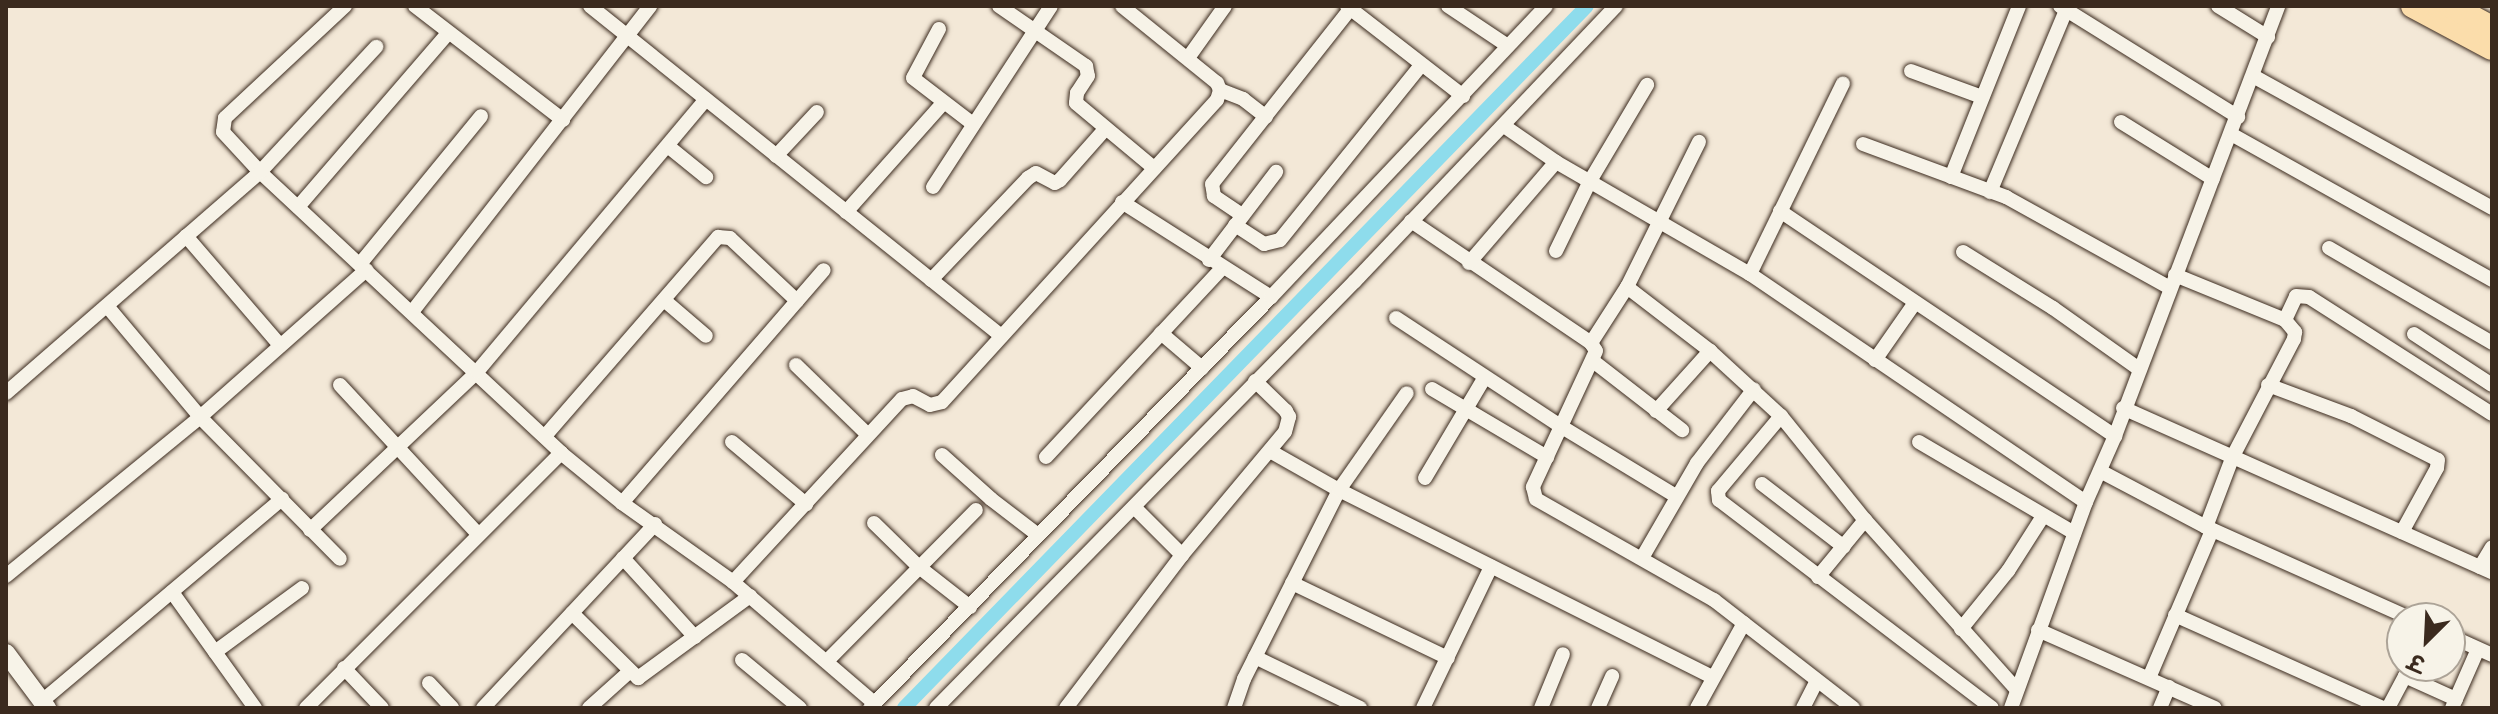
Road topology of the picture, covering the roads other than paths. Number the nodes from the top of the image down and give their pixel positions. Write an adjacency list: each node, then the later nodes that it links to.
1 (345, 6): 55 (street)
2 (415, 6): 22 (street)
3 (590, 6): 23 (street)
4 (650, 6): 23 (street)
5 (999, 6): 21 (street)
6 (1051, 6): 21 (street)
7 (1122, 6): 28 (street)
8 (1225, 6): 28 (street)
9 (1448, 6): 25 (street)
10 (1546, 6): 25 (street)
11 (1616, 6): 46 (street)
12 (2019, 6): 36 (street)
13 (2218, 6): 24 (street)
14 (2278, 6): 24 (street)
15 (2413, 6): 27 (highway)
16 (2451, 6): 19 (highway)
17 (1348, 7): 29 (street); 41 (street)
18 (2063, 8): 42 (street); 62 (street)
19 (2492, 28)
20 (939, 29): 38 (street)
21 (1036, 29): 45 (street); 47 (street)
22 (448, 33): 43 (street); 64 (street)
23 (628, 36): 37 (street); 43 (street)
24 (2268, 37): 31 (street)
25 (1508, 46): 35 (street)
26 (376, 47): 55 (street)
27 (2492, 48)
28 (1188, 58): 34 (street)
29 (1421, 65): 35 (street); 68 (street)
30 (1911, 71): 36 (street)
31 (2253, 76): 42 (street); 65 (street)
32 (1843, 83): 66 (street)
33 (1647, 85): 60 (street)
34 (1220, 90): 41 (street); 54 (street)
35 (1463, 96): 84 (street)
36 (1982, 97): 58 (street)
37 (706, 99): 51 (street); 52 (street)
38 (943, 103): 45 (street); 67 (street)
39 (817, 112): 52 (street)
40 (481, 116): 77 (street)
41 (1266, 117): 68 (street)
42 (2238, 117): 48 (street)
43 (563, 120): 89 (street)
44 (2121, 122): 59 (street)
45 (973, 124): 61 (street)
46 (1504, 126): 53 (street); 69 (street)
47 (1106, 128): 54 (street); 80 (street)
48 (2231, 134): 59 (street); 81 (street)
49 (1699, 142): 70 (street)
50 (1863, 144): 58 (street)
51 (669, 147): 57 (street); 105 (street)
52 (776, 156): 67 (street)
53 (1556, 162): 60 (street); 75 (street)
54 (1154, 168): 63 (street)
55 (260, 172): 64 (street); 71 (street)
56 (1276, 172): 68 (street)
57 (706, 177)
58 (1951, 177): 62 (street)
59 (2213, 179): 82 (street)
60 (1590, 181): 70 (street); 73 (street)
61 (933, 187)
62 (1990, 192): 82 (street)
63 (1122, 202): 76 (street); 94 (street)
64 (298, 207): 77 (street)
65 (2492, 208)
66 (1780, 211): 79 (street); 87 (street)
67 (846, 212): 80 (street)
68 (1239, 220): 76 (street)
69 (1411, 221): 75 (street); 107 (street)
70 (1659, 222): 79 (street); 83 (street)
71 (186, 236): 88 (street); 98 (street)
72 (2329, 248): 97 (street)
73 (1556, 251)
74 (1963, 252): 104 (street)
75 (1469, 263): 96 (street)
76 (1216, 264): 84 (street); 92 (street)
77 (363, 267): 89 (street); 98 (street)
78 (824, 270): 86 (street)
79 (1750, 274): 100 (street)
80 (931, 280): 94 (street)
81 (2492, 280)
82 (2172, 282): 91 (street); 104 (street)
83 (1627, 287): 96 (street); 99 (street)
84 (1271, 297): 103 (street)
85 (664, 300): 86 (street); 95 (street); 125 (street)
86 (797, 301): 143 (street)
87 (1914, 304): 100 (street); 126 (street)
88 (107, 306): 113 (street); 121 (street)
89 (412, 312): 105 (street)
90 (1396, 318): 106 (street)
91 (2285, 320): 109 (street); 119 (street)
92 (1161, 333): 103 (street); 134 (street)
93 (2414, 334): 110 (street)
94 (1000, 335): 124 (street)
95 (706, 336)
96 (1591, 343): 101 (street)
97 (2492, 343)
98 (279, 344): 121 (street)
99 (1710, 351): 112 (street); 118 (street)
100 (1875, 360): 142 (street)
101 (1593, 361): 118 (street); 122 (street)
102 (796, 365): 124 (street)
103 (1202, 368): 156 (street)
104 (2139, 369): 116 (street)
105 (477, 372): 125 (street); 129 (street)
106 (1485, 377): 117 (street); 122 (street)
107 (1255, 381): 130 (street); 145 (street)
108 (340, 385): 129 (street)
109 (2268, 385): 133 (street); 153 (street)
110 (2492, 385)
111 (1432, 389): 117 (street)
112 (1754, 389): 120 (street); 140 (street)
113 (6, 393)
114 (1407, 393): 139 (street)
115 (2492, 394): 119 (street)
116 (2123, 408): 126 (street); 133 (street)
117 (1465, 409): 135 (street); 137 (street)
118 (1656, 411): 123 (street)
119 (2488, 412)
120 (1781, 416): 148 (street); 167 (street)
121 (200, 417): 141 (street); 166 (street)
122 (1562, 427): 135 (street); 140 (street)
123 (1682, 430)
124 (868, 435): 144 (street)
125 (545, 436): 131 (street)
126 (2115, 436): 136 (street)
127 (732, 442): 144 (street)
128 (1919, 442): 147 (street)
129 (398, 447): 152 (street); 155 (street)
130 (1270, 451): 139 (street); 159 (street)
131 (561, 453): 143 (street); 155 (street)
132 (942, 455): 156 (street)
133 (2233, 456): 151 (street); 153 (street)
134 (1046, 457)
135 (1547, 457): 161 (street)
136 (2100, 471): 142 (street); 151 (street)
137 (1425, 478)
138 (1762, 484): 157 (street)
139 (1339, 490): 164 (street); 169 (street)
140 (1676, 496): 161 (street)
141 (282, 499): 152 (street); 171 (street)
142 (2086, 502): 154 (street)
143 (622, 503): 150 (street)
144 (806, 504): 168 (street)
145 (1134, 507): 159 (street); 210 (street)
146 (976, 510): 163 (street)
147 (2043, 516): 154 (street); 178 (street)
148 (1865, 520): 157 (street); 178 (street)
149 (874, 523): 163 (street)
150 (655, 524): 160 (street); 168 (street)
151 (2209, 528): 174 (street); 176 (street)
152 (310, 530): 162 (street)
153 (2402, 532): 165 (street)
154 (2074, 533): 179 (street)
155 (478, 534): 191 (street)
156 (1038, 535): 173 (street)
157 (1844, 547): 167 (street)
158 (2492, 547): 165 (street)
159 (1182, 555): 211 (street)
160 (623, 558): 175 (street); 180 (street)
161 (1642, 558): 177 (street)
162 (340, 559)
163 (919, 567): 173 (street); 190 (street)
164 (1491, 567): 188 (street); 194 (street)
165 (2486, 569)
166 (6, 576)
167 (1818, 577): 220 (street)
168 (733, 582): 172 (street)
169 (1292, 583): 187 (street); 188 (street)
170 (302, 588): 183 (street)
171 (172, 592): 183 (street); 201 (street)
172 (750, 596): 180 (street); 190 (street)
173 (970, 607): 202 (street)
174 (2386, 608)
175 (572, 613): 192 (street); 207 (street)
176 (2175, 615): 195 (street); 224 (street)
177 (1744, 623): 194 (street); 196 (street)
178 (1961, 629): 199 (street)
179 (2038, 630): 195 (street); 199 (street)
180 (695, 637): 192 (street)
181 (2466, 643): 182 (street)
182 (2478, 649): 186 (street); 200 (street)
183 (215, 652): 203 (street)
184 (6, 653): 201 (street)
185 (1563, 654): 215 (street)
186 (2492, 655)
187 (1255, 657): 212 (street); 213 (street)
188 (1448, 658): 214 (street)
189 (742, 660): 209 (street)
190 (827, 661): 202 (street)
191 (344, 668): 204 (street); 205 (street)
192 (629, 672): 208 (street)
193 (1612, 676): 216 (street)
194 (1713, 677): 217 (street)
195 (2149, 678): 198 (street)
196 (1817, 680): 218 (street); 219 (street)
197 (429, 683): 206 (street)
198 (2169, 687): 222 (street); 223 (street)
199 (2016, 689): 221 (street)
200 (2454, 703): 224 (street)
201 (45, 705)
202 (872, 706)
203 (255, 708)
204 (306, 708)
205 (382, 708)
206 (452, 708)
207 (483, 708)
208 (589, 708)
209 (800, 708)
210 (936, 708)
211 (1066, 708)
212 (1234, 708)
213 (1360, 708)
214 (1423, 708)
215 (1541, 708)
216 (1598, 708)
217 (1697, 708)
218 (1803, 708)
219 (1853, 708)
220 (1992, 708)
221 (2011, 708)
222 (2160, 708)
223 (2215, 708)
224 (2386, 708)

